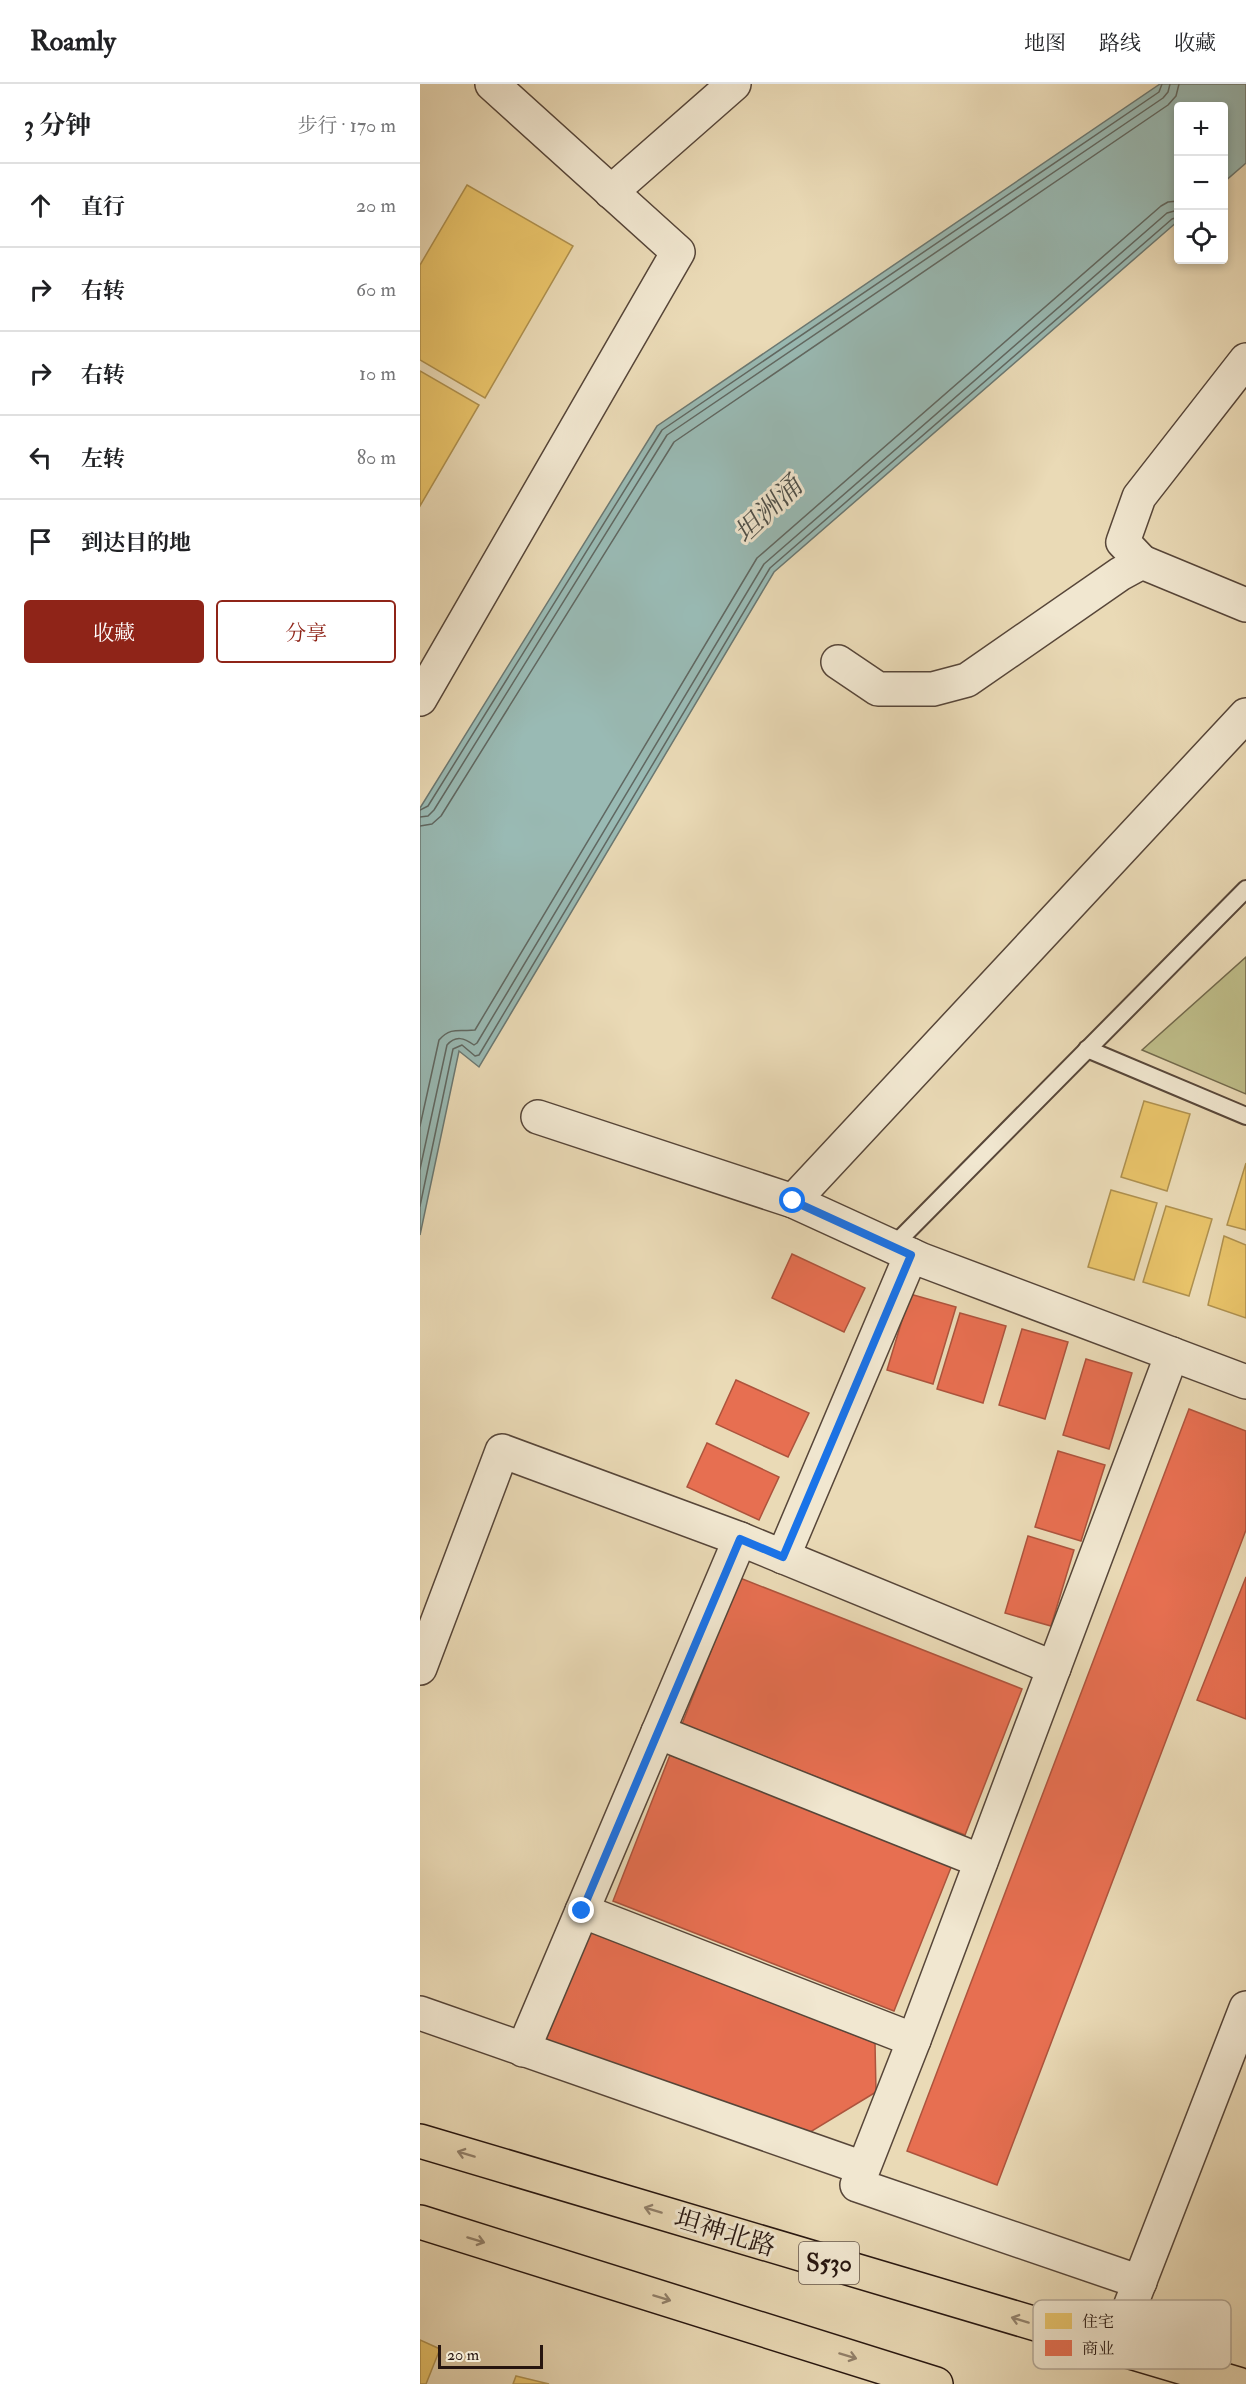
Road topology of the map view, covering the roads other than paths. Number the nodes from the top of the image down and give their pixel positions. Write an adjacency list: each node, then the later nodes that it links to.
1 (492, 84): 3 (street)
2 (734, 84): 3 (street)
3 (611, 192): 8 (street)
4 (1246, 360): 5 (street)
5 (1142, 561): 6 (street); 7 (street)
6 (1246, 605)
7 (838, 662)
8 (420, 699)
9 (1246, 715): 14 (street)
10 (1246, 889): 11 (lane)
11 (1087, 1049): 12 (lane); 15 (lane)
12 (1246, 1116)
13 (538, 1117): 14 (street)
14 (793, 1201): 15 (street)
15 (902, 1250): 16 (street); 19 (street)
16 (1172, 1354): 17 (street); 21 (street)
17 (1246, 1382)
18 (740, 1539): 19 (street); 20 (street); 22 (street)
19 (783, 1557): 21 (street)
20 (420, 1668)
21 (1054, 1668): 23 (street)
22 (658, 1732): 23 (street); 24 (street)
23 (981, 1861): 27 (street)
24 (582, 1911): 27 (street); 28 (street)
25 (1246, 2008): 32 (street)
26 (420, 2013): 28 (street)
27 (914, 2040): 30 (street)
28 (523, 2050): 30 (street)
29 (420, 2141): 34 (main road, 坦神北路 / S530, one-way to 29)
30 (863, 2168): 32 (street)
31 (420, 2222): 36 (main road, one-way to 36)
32 (1140, 2282): 33 (street)
33 (1133, 2300)
34 (1033, 2325)
35 (1185, 2369): 37 (main road, 坦神北路 / S530)
36 (936, 2384)
37 (1238, 2384)

